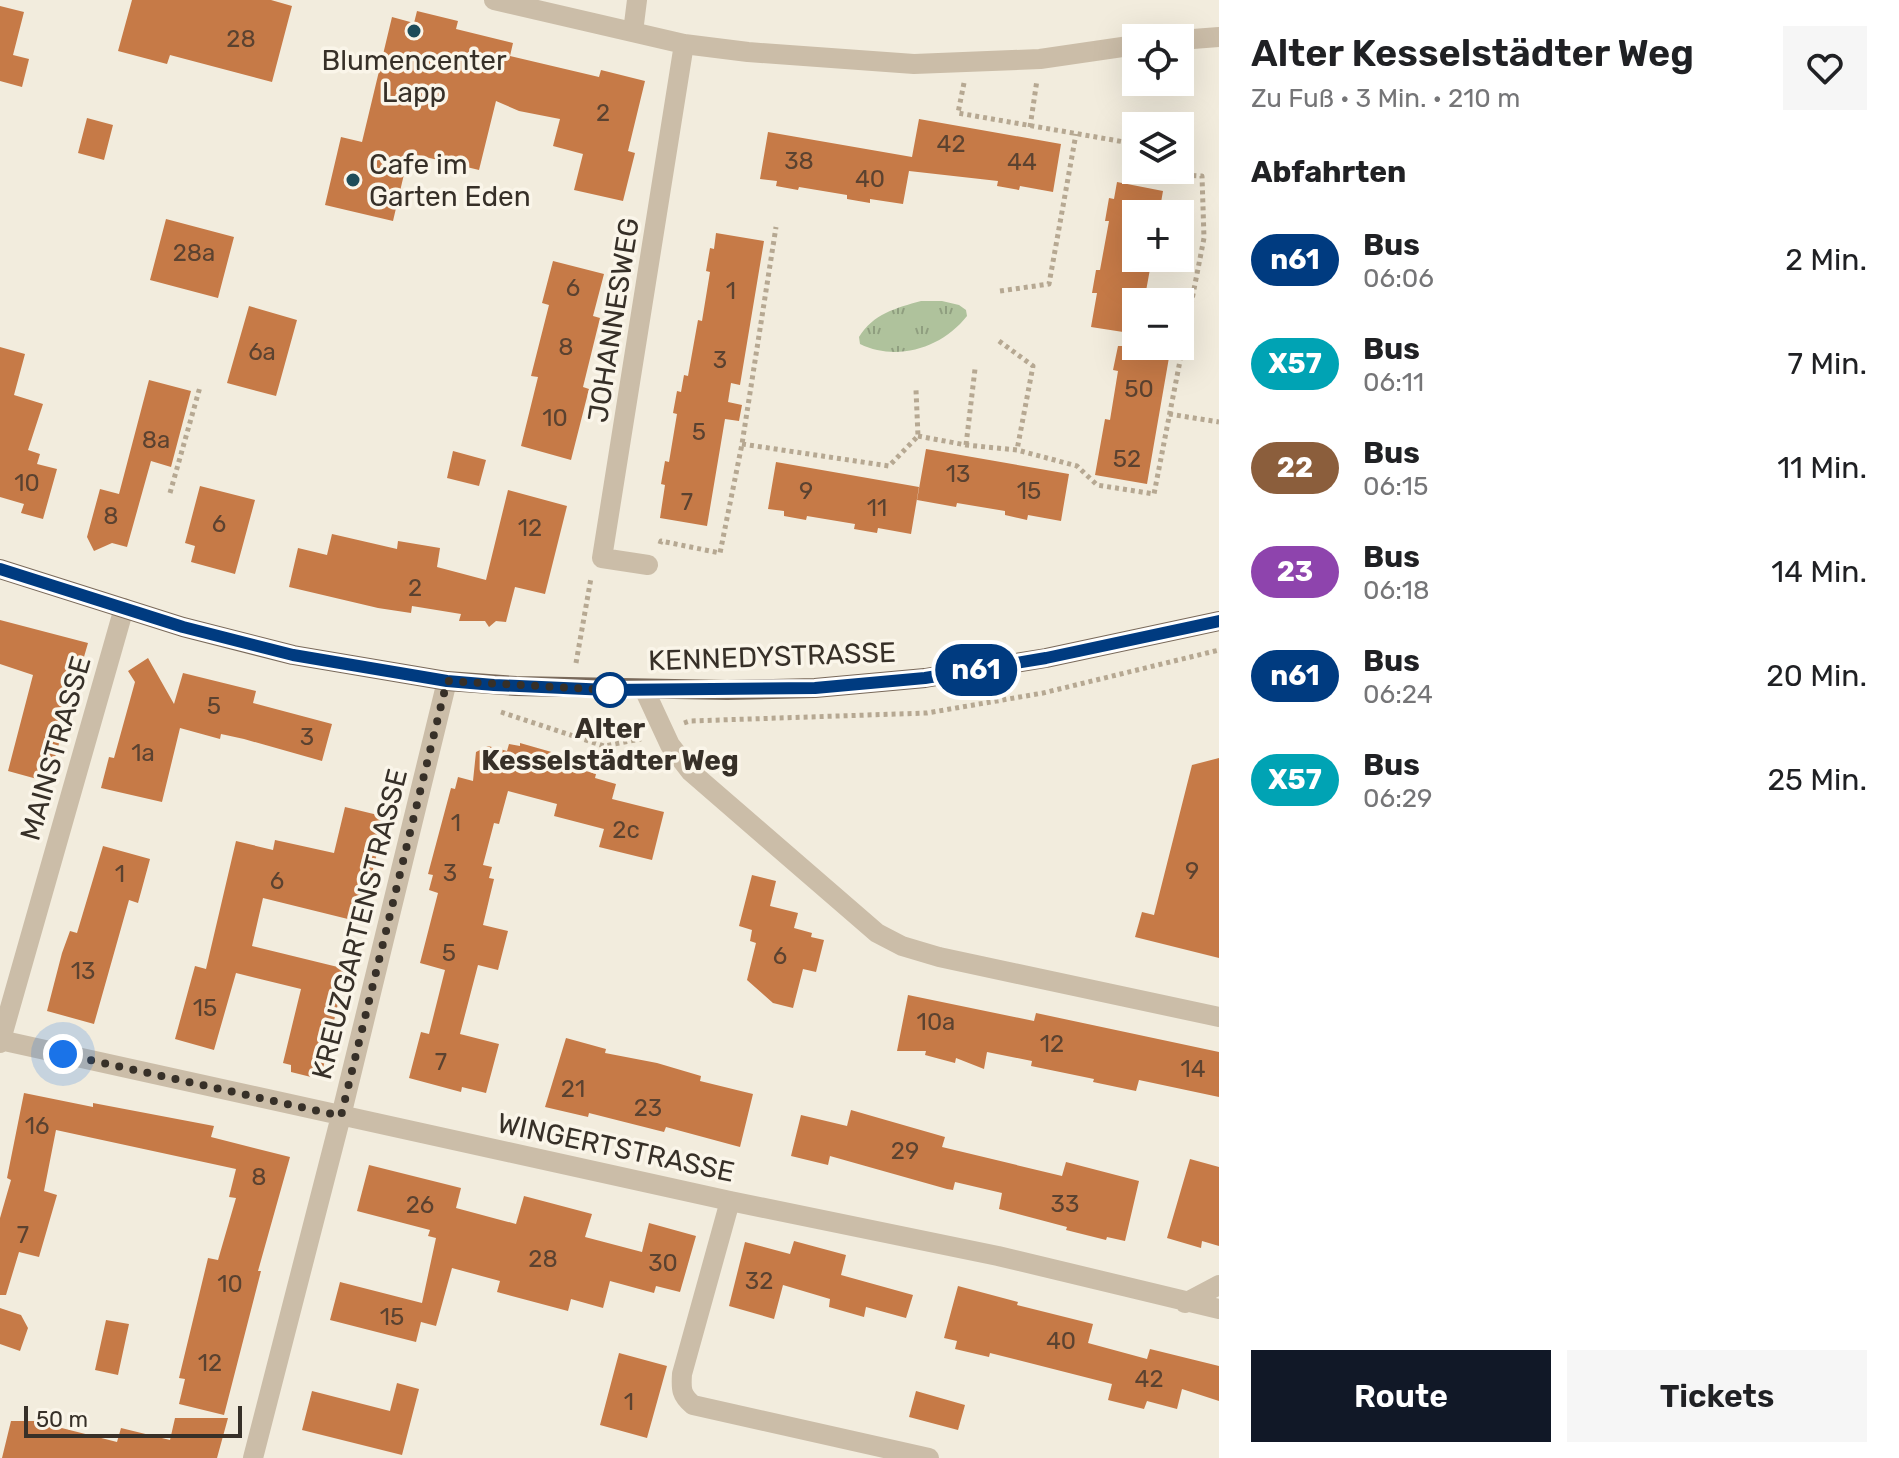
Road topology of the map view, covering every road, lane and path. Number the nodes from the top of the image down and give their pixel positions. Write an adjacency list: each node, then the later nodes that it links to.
1 (494, 0): 3 (street)
2 (637, 0): 3 (street)
3 (633, 32): 6 (street)
4 (1219, 37): 5 (street)
5 (1194, 39)
6 (684, 44): 8 (street); 27 (street, JOHANNESWEG)
7 (1122, 47): 8 (street)
8 (1040, 59): 10 (path)
9 (958, 113): 10 (path)
10 (1030, 127): 11 (path)
11 (1076, 134): 12 (path); 15 (path)
12 (1122, 142)
13 (1194, 176): 20 (path)
14 (776, 227): 23 (path)
15 (1000, 291)
16 (999, 341): 25 (path)
17 (975, 369): 24 (path)
18 (200, 387): 26 (path)
19 (916, 390): 22 (path)
20 (1169, 414): 21 (path); 25 (path)
21 (1219, 422)
22 (918, 436): 23 (path); 24 (path)
23 (742, 444): 28 (path)
24 (966, 445): 25 (path)
25 (1017, 450)
26 (170, 493)
27 (602, 558): 28 (street); 33 (path)
28 (648, 565)
29 (0, 569): 30 (main road, KENNEDYSTRASSE)
30 (124, 608): 32 (main road, KENNEDYSTRASSE); 36 (street, MAINSTRASSE)
31 (1219, 621): 34 (main road, KENNEDYSTRASSE)
32 (447, 681): 33 (main road, KENNEDYSTRASSE); 37 (street, KREUZGARTENSTRASSE)
33 (573, 688): 34 (main road, KENNEDYSTRASSE)
34 (644, 689): 35 (street)
35 (1219, 1017)
36 (0, 1041): 37 (street, WINGERTSTRASSE)
37 (341, 1116): 38 (street, WINGERTSTRASSE); 42 (street, KREUZGARTENSTRASSE)
38 (730, 1201): 40 (street, WINGERTSTRASSE); 43 (street)
39 (1219, 1285): 40 (street)
40 (1185, 1303): 41 (street, WINGERTSTRASSE)
41 (1219, 1309)
42 (253, 1458)
43 (929, 1458)

